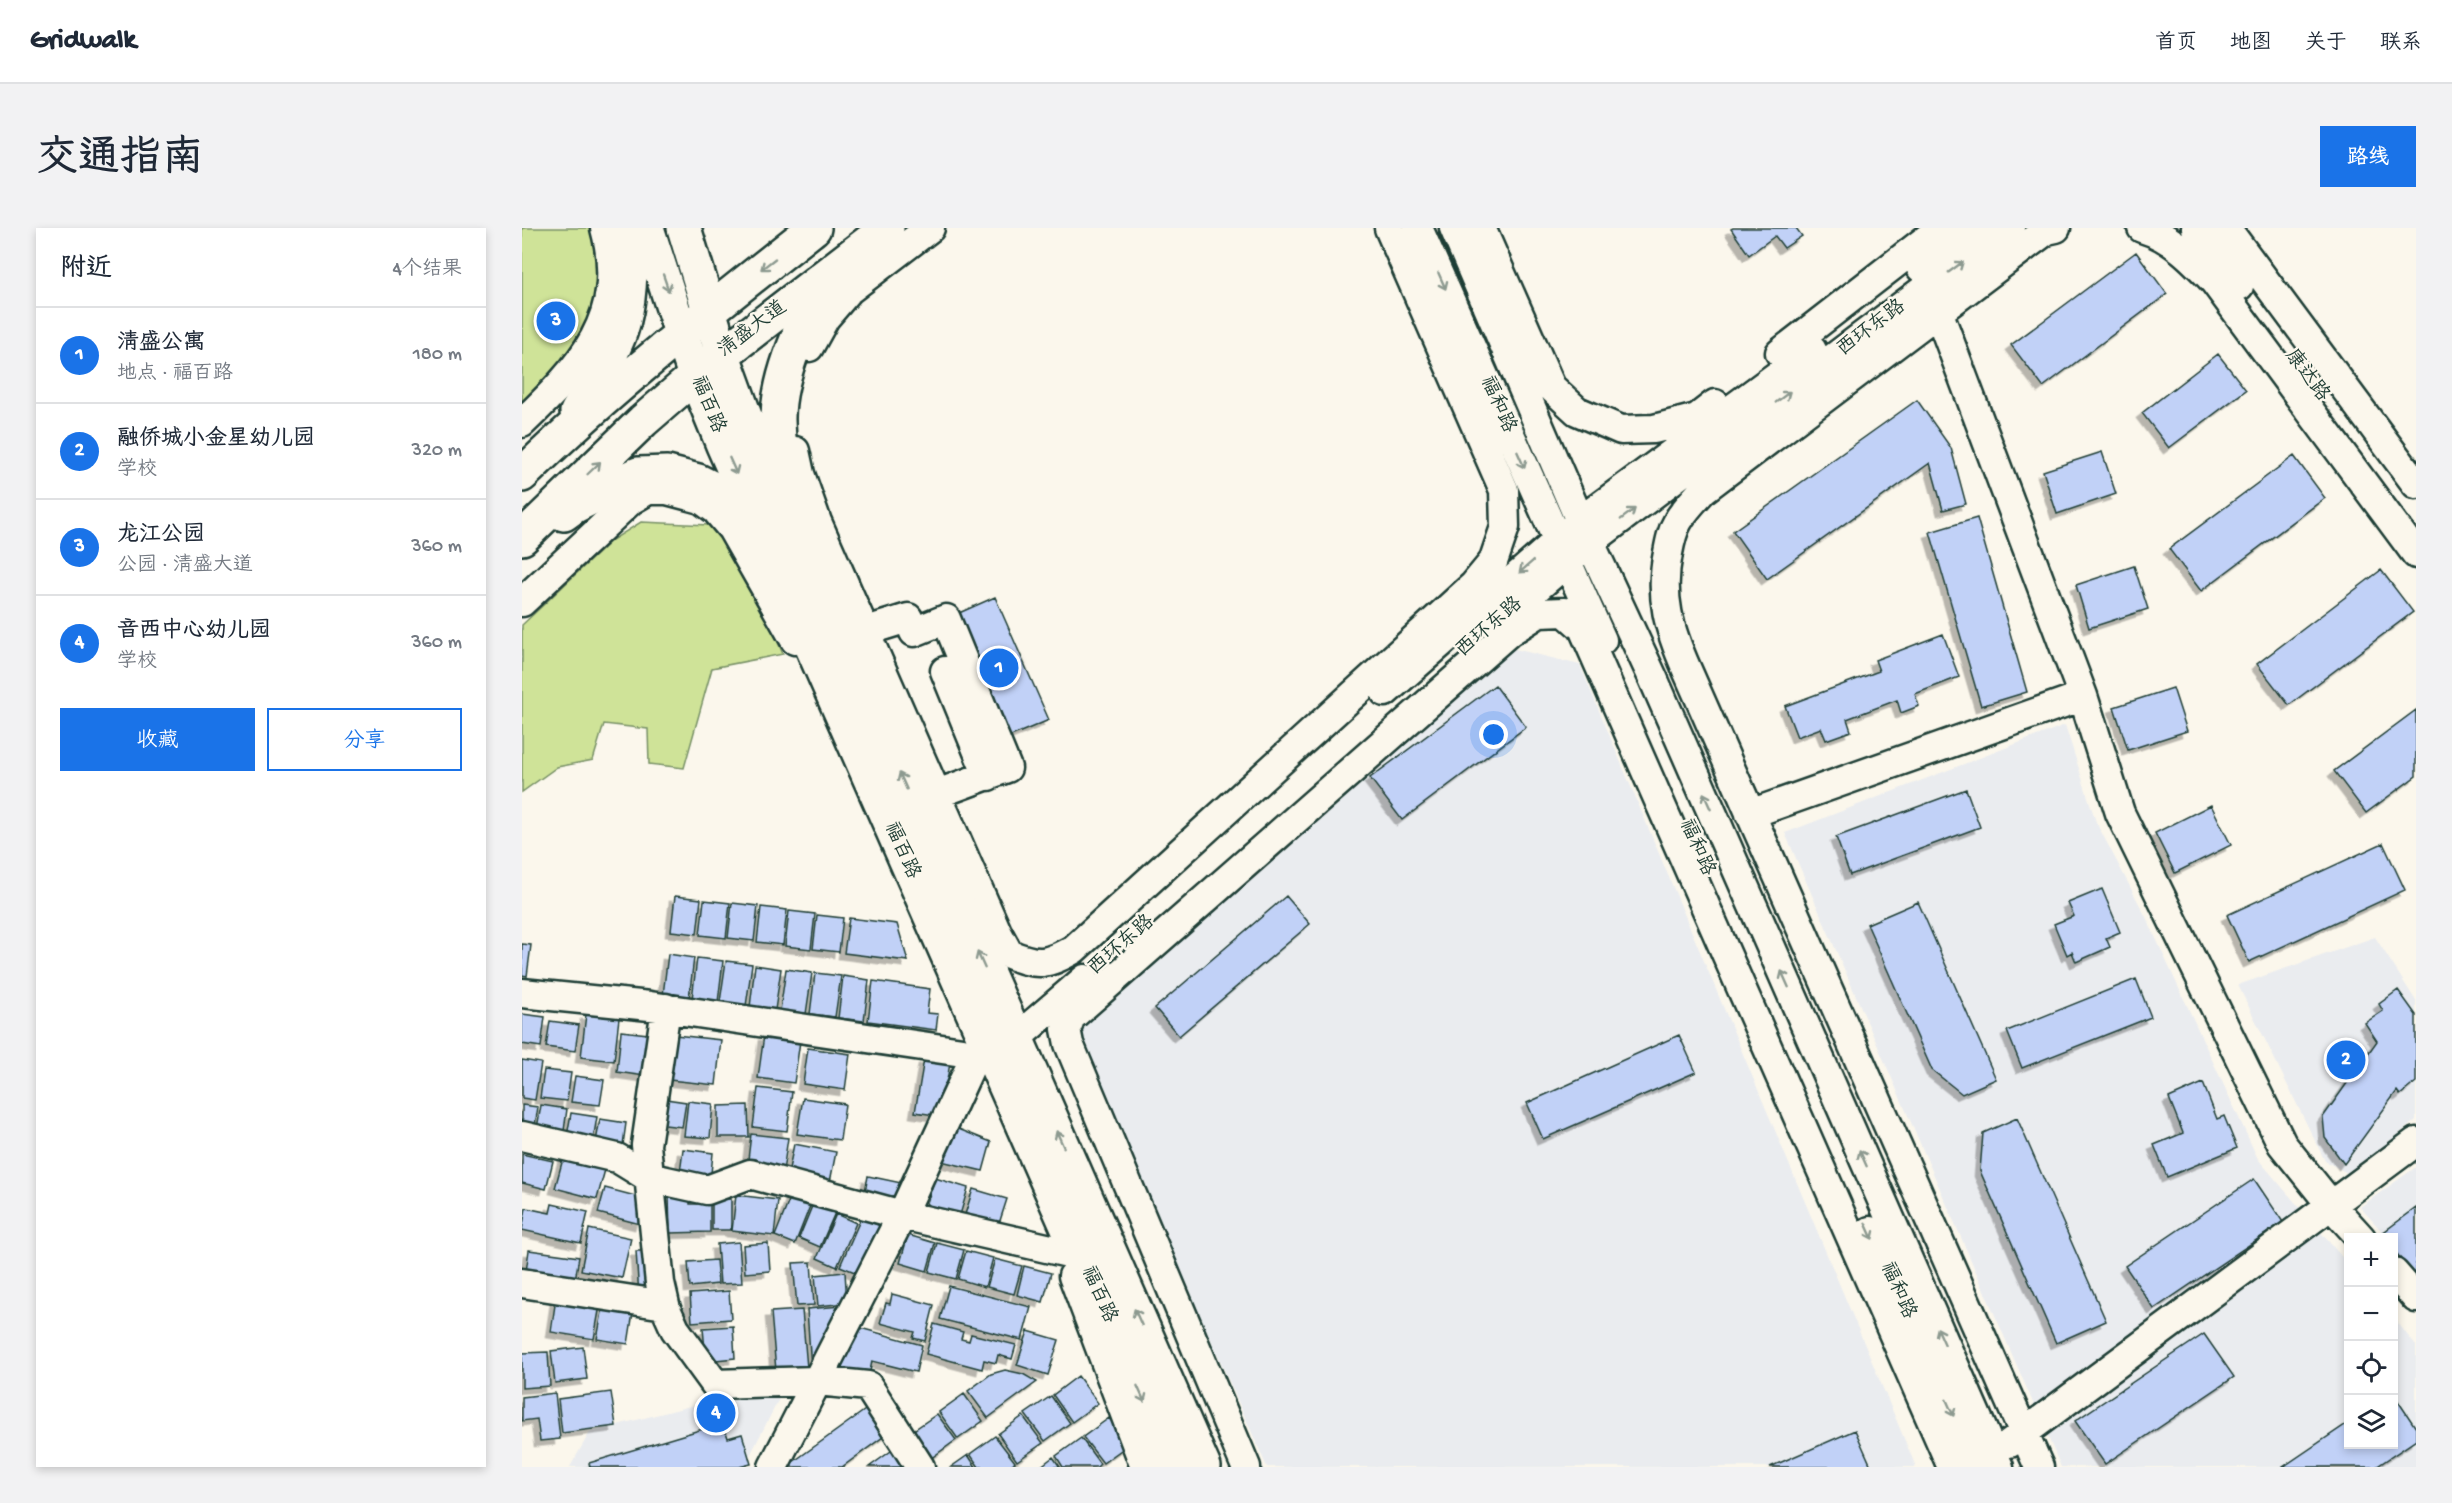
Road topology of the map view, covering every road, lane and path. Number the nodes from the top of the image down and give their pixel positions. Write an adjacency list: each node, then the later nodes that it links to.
1 (605, 228): 27 (street)
2 (630, 228): 28 (main road)
3 (647, 228): 22 (main road, 福百路, one-way to 22)
4 (684, 228): 21 (main road, 福百路)
5 (814, 228): 21 (main road, 清盛大道, one-way to 21)
6 (887, 228): 19 (main road, 清盛大道)
7 (930, 228): 42 (street)
8 (1389, 228): 45 (street)
9 (1419, 228): 38 (street, 福和路, one-way to 38)
10 (1454, 228): 25 (street, 福和路)
11 (1481, 228): 12 (street)
12 (1941, 228)
13 (2056, 228): 20 (street)
14 (2142, 228): 39 (street)
15 (2181, 228): 18 (street)
16 (2247, 228): 30 (street)
17 (2001, 230): 20 (street, 西环东路, one-way to 17); 26 (street, 西环东路)
18 (2210, 234): 32 (street, 康达路); 34 (street, 康达路)
19 (858, 250): 23 (main road, 清盛大道); 40 (main road)
20 (1932, 299): 29 (street, 西环东路, one-way to 20); 44 (street); 46 (street)
21 (710, 310): 22 (main road, 清盛大道); 23 (main road, 福百路)
22 (682, 333): 24 (main road, 福百路); 28 (main road, 清盛大道)
23 (722, 353): 24 (main road, 清盛大道); 40 (main road, 福百路)
24 (694, 376): 33 (main road, 福百路, one-way to 33); 36 (main road, 清盛大道, one-way to 24)
25 (1533, 409): 26 (street); 35 (street, 福和路)
26 (1732, 410): 35 (street, 西环东路)
27 (522, 423)
28 (560, 439): 31 (main road, 清盛大道)
29 (1715, 449): 35 (street, 西环东路, one-way to 29); 43 (street)
30 (2416, 454)
31 (522, 475)
32 (2416, 484)
33 (754, 514): 37 (main road); 49 (main road, 福百路)
34 (2416, 524)
35 (1585, 531): 38 (street, 西环东路); 43 (street, 福和路)
36 (522, 538)
37 (522, 546)
38 (1562, 551): 49 (street, 西环东路); 63 (street, 福和路, one-way to 63)
39 (2416, 554)
40 (820, 592): 49 (main road, 福百路, one-way to 40)
41 (522, 602): 49 (street)
42 (866, 631): 45 (street); 45 (street)
43 (1653, 678): 63 (street, 福和路, one-way to 43)
44 (2083, 696): 46 (street); 53 (street)
45 (937, 794)
46 (1750, 814): 62 (street)
47 (522, 993): 48 (street)
48 (666, 1008): 49 (street); 52 (street)
49 (994, 1044): 54 (street); 56 (street); 67 (main road, 福百路, one-way to 67); 68 (main road, 福百路, one-way to 49)
50 (522, 1136): 52 (street)
51 (2416, 1142): 53 (street)
52 (648, 1177): 54 (street); 60 (street)
53 (2331, 1205): 55 (street); 62 (street)
54 (902, 1215): 56 (street); 61 (street)
55 (2356, 1233)
56 (1064, 1252): 66 (street)
57 (2398, 1278): 59 (street)
58 (522, 1283): 60 (street)
59 (2416, 1298)
60 (665, 1305): 61 (street)
61 (817, 1381): 64 (street); 65 (street)
62 (2024, 1434): 63 (street); 71 (street)
63 (1989, 1463)
64 (773, 1467)
65 (920, 1467)
66 (1145, 1467)
67 (1173, 1467)
68 (1204, 1467)
69 (1246, 1467): 70 (street)
70 (1952, 1467)
71 (2039, 1467)

